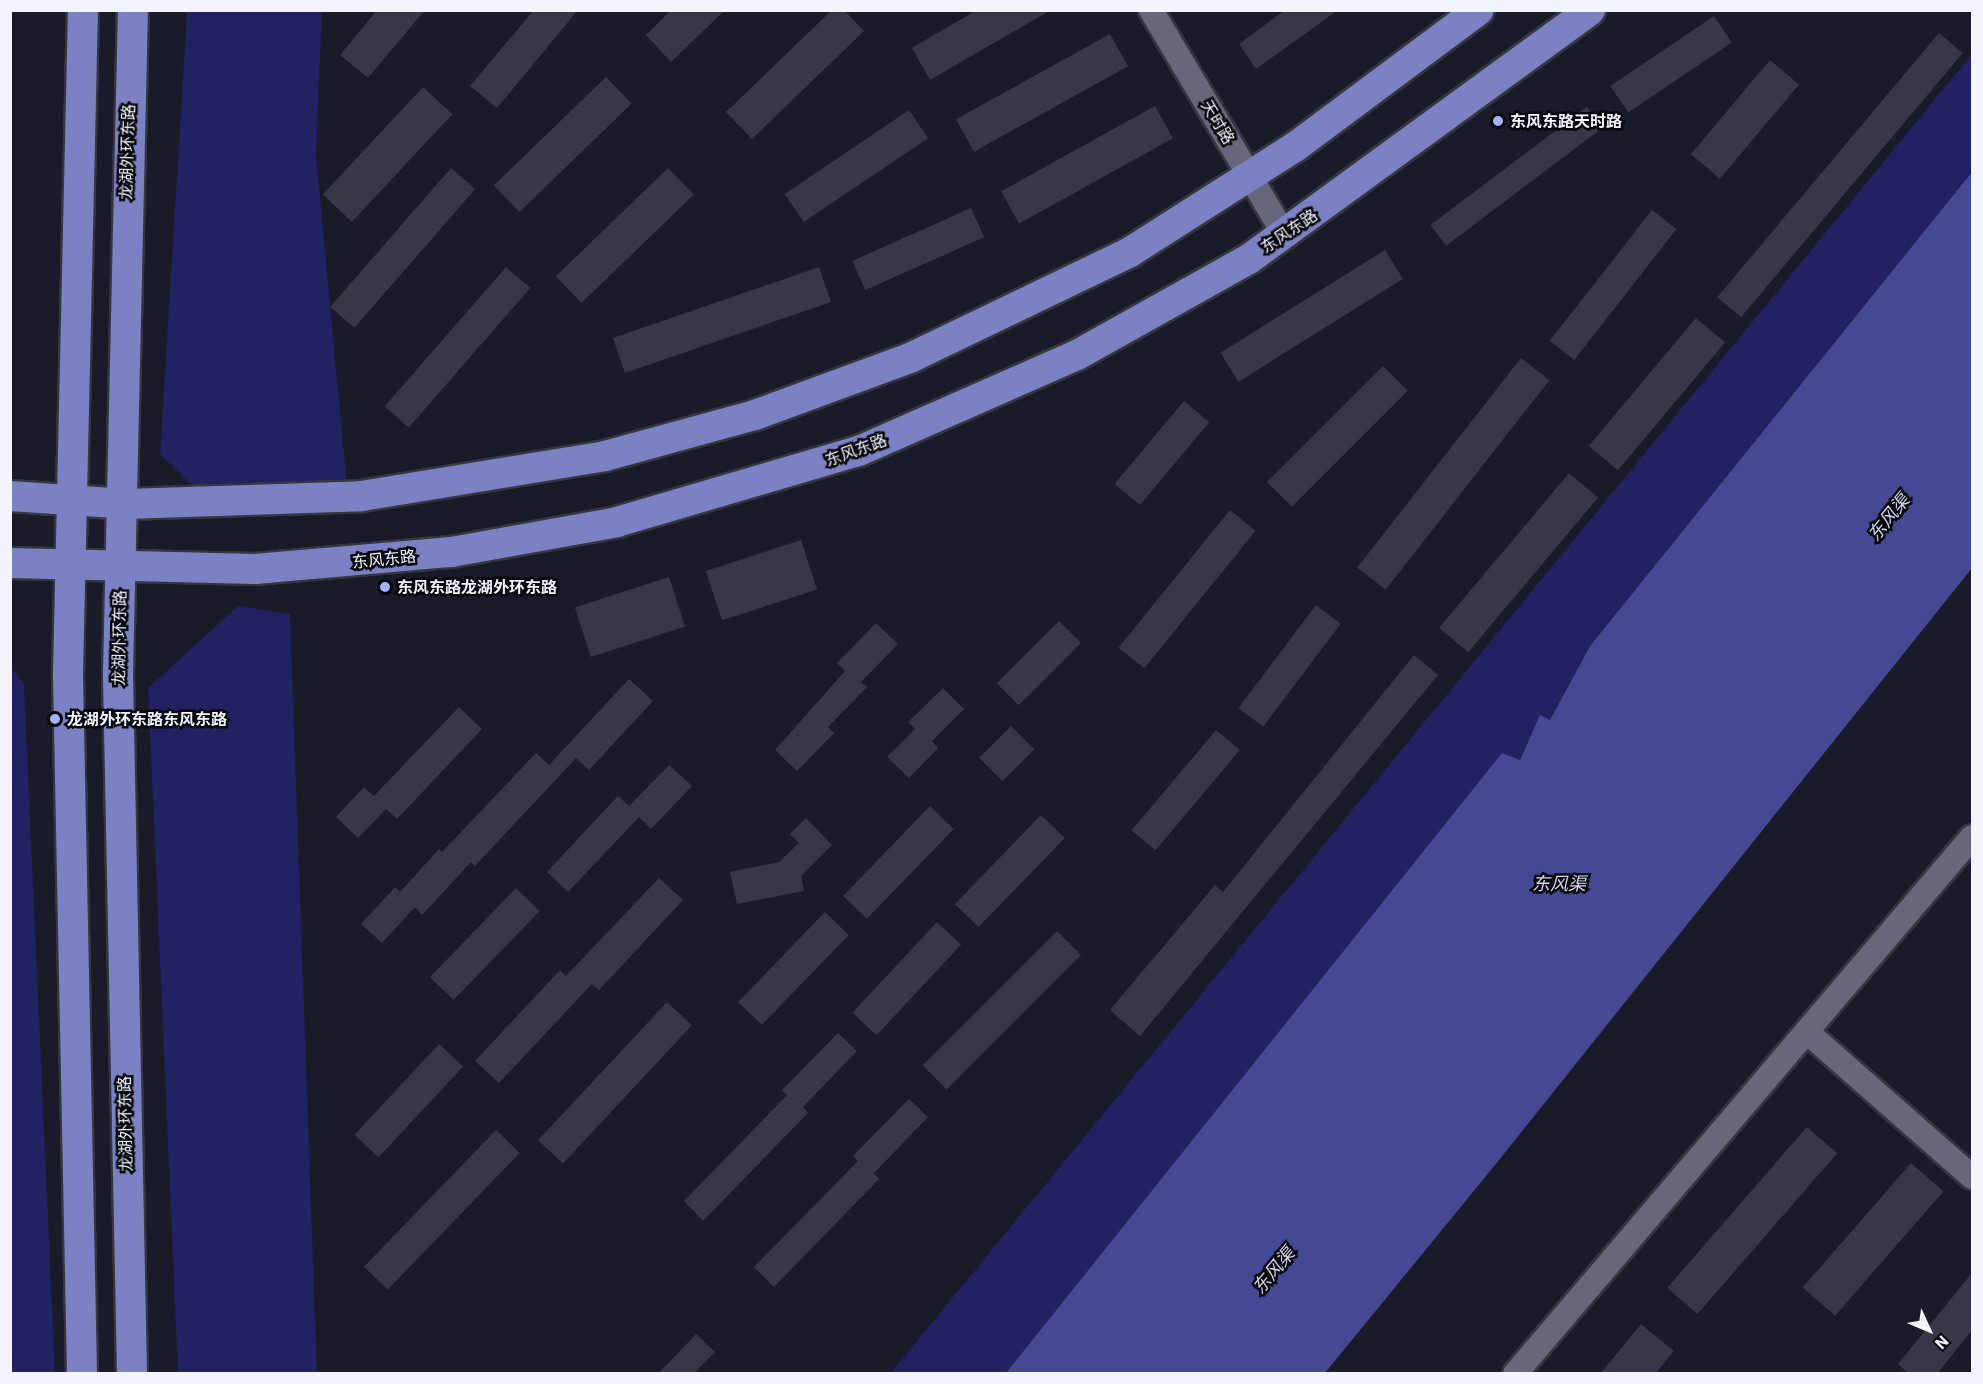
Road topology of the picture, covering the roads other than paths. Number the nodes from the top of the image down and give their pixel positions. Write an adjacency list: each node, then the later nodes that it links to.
1 (83, 10): 9 (main road)
2 (133, 10): 10 (main road, 龙湖外环东路)
3 (1151, 10): 6 (street, 天时路)
4 (1479, 10): 6 (main road)
5 (1590, 10): 7 (main road, 东风东路)
6 (1251, 178): 7 (street, 天时路); 10 (main road)
7 (1284, 234): 13 (main road, 东风东路)
8 (10, 496): 9 (main road)
9 (71, 501): 10 (main road); 12 (main road)
10 (120, 504): 13 (main road, 龙湖外环东路)
11 (10, 563): 12 (main road, 东风东路)
12 (70, 567): 13 (main road, 东风东路); 17 (main road)
13 (119, 570): 18 (main road, 龙湖外环东路)
14 (1972, 837): 15 (street)
15 (1807, 1032): 16 (street); 19 (street)
16 (1972, 1177)
17 (82, 1374)
18 (132, 1374)
19 (1515, 1374)

